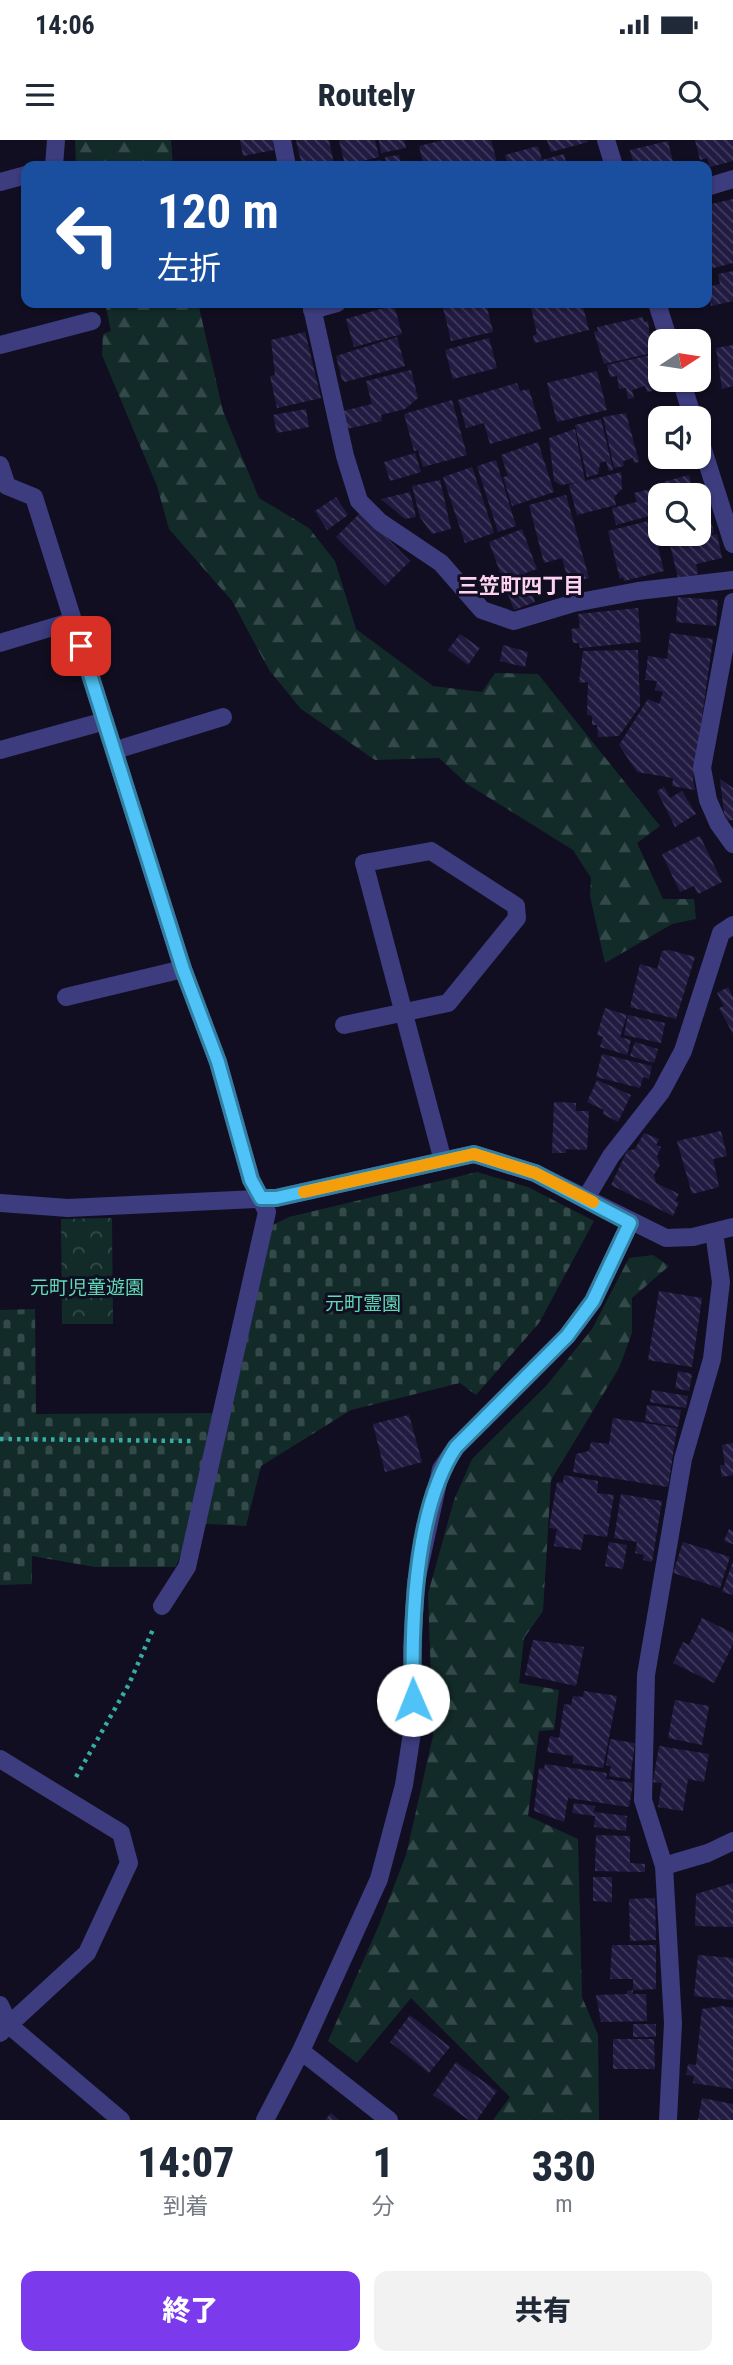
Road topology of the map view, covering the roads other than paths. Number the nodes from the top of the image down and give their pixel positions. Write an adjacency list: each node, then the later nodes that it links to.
1 (56, 140): 4 (street)
2 (282, 140): 5 (street)
3 (606, 140): 6 (street)
4 (54, 161)
5 (286, 161)
6 (612, 161)
7 (21, 176): 9 (street)
8 (733, 179): 10 (street)
9 (0, 182)
10 (712, 185)
11 (312, 308): 20 (street)
12 (659, 308): 14 (street)
13 (92, 321): 15 (street)
14 (665, 329)
15 (0, 345)
16 (0, 465): 18 (street)
17 (709, 469): 19 (street)
18 (4, 489): 22 (street)
19 (733, 544)
20 (733, 580)
21 (733, 602): 28 (street)
22 (74, 621): 23 (street); 25 (street)
23 (0, 643)
24 (223, 716): 27 (street)
25 (105, 721): 26 (street); 27 (street)
26 (0, 750)
27 (116, 750): 30 (street)
28 (733, 844)
29 (733, 925): 36 (street)
30 (183, 969): 31 (street); 35 (street)
31 (66, 997)
32 (405, 1012): 32 (street); 33 (street); 34 (street)
33 (344, 1025)
34 (443, 1161): 35 (street); 36 (street)
35 (261, 1198): 37 (street); 41 (street)
36 (586, 1198): 38 (street)
37 (0, 1203)
38 (630, 1223): 40 (street); 47 (street)
39 (733, 1227): 40 (street)
40 (715, 1232): 44 (street)
41 (162, 1606)
42 (0, 1759): 46 (street)
43 (733, 1841): 44 (street)
44 (664, 1866): 51 (street)
45 (0, 2005): 46 (street)
46 (5, 2029): 48 (street)
47 (302, 2051): 49 (street); 50 (street)
48 (121, 2120)
49 (265, 2120)
50 (389, 2120)
51 (668, 2120)

